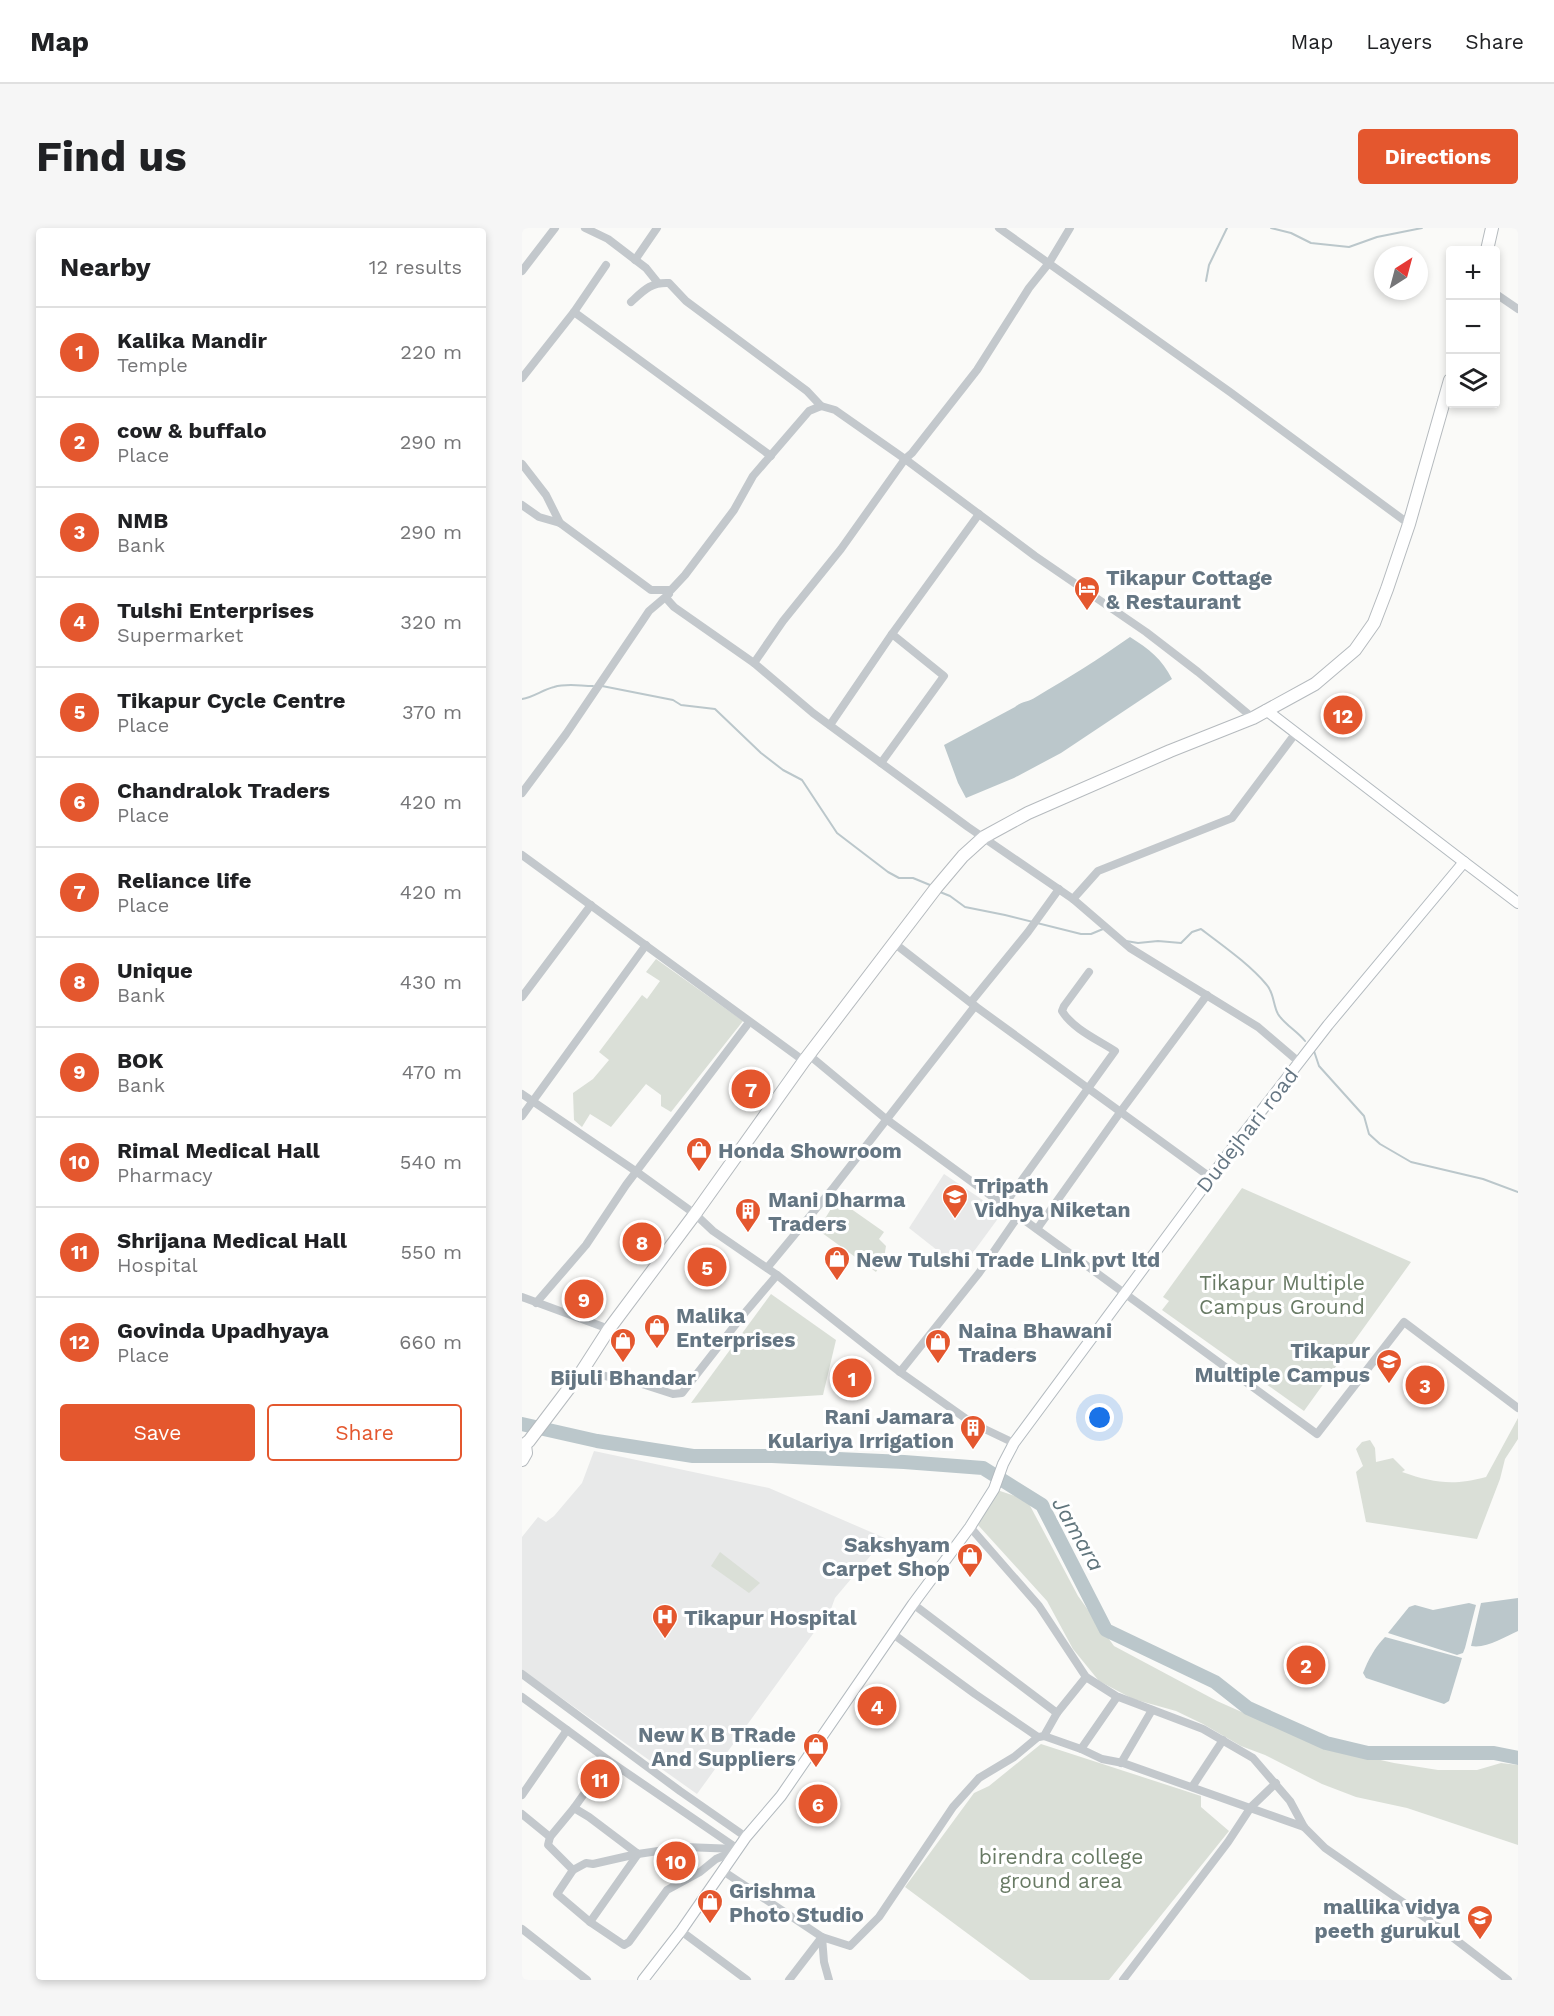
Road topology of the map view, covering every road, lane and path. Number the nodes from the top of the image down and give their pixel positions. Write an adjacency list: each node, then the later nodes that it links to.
1 (555, 228): 11 (street)
2 (585, 228): 8 (street)
3 (657, 228): 8 (street)
4 (999, 228): 9 (street)
5 (1070, 228): 9 (street)
6 (1492, 228): 7 (main road)
7 (1488, 246)
8 (635, 260): 12 (street)
9 (1049, 263): 21 (street); 26 (street)
10 (606, 265): 16 (street)
11 (522, 271)
12 (658, 283): 14 (street); 19 (street)
13 (1500, 297): 15 (street)
14 (631, 302)
15 (1518, 309)
16 (574, 312): 17 (street); 20 (street)
17 (522, 378)
18 (1446, 394): 26 (main road)
19 (821, 406): 20 (street); 21 (street)
20 (771, 456): 27 (street)
21 (905, 459): 24 (street); 30 (street)
22 (522, 464): 25 (street)
23 (522, 505): 25 (street)
24 (979, 514): 29 (street); 32 (street)
25 (560, 523): 27 (street)
26 (1409, 524): 31 (main road)
27 (671, 590): 28 (street)
28 (666, 598): 30 (street); 36 (street)
29 (892, 634): 33 (street); 35 (street)
30 (754, 663): 33 (street)
31 (1266, 710): 32 (main road); 34 (street)
32 (1253, 718): 37 (main road)
33 (830, 725): 35 (street)
34 (1295, 734): 39 (street); 41 (street)
35 (881, 763): 37 (street)
36 (522, 793)
37 (984, 837): 40 (street); 44 (main road)
38 (522, 855): 43 (street)
39 (1464, 861): 42 (street); 52 (street, Dudejhari road)
40 (1059, 889): 41 (street); 49 (street)
41 (1073, 899): 47 (street)
42 (1518, 903)
43 (591, 905): 45 (street); 48 (street)
44 (894, 943): 49 (street); 51 (main road)
45 (646, 945): 51 (street); 55 (street)
46 (1089, 972): 53 (street)
47 (1207, 995): 52 (street); 56 (street)
48 (522, 997)
49 (973, 1004): 53 (street); 58 (street)
50 (747, 1025): 59 (street)
51 (807, 1058): 58 (street); 62 (main road)
52 (1299, 1062): 60 (street, Dudejhari road)
53 (1087, 1088): 56 (street); 61 (street)
54 (522, 1094): 55 (street)
55 (531, 1102): 57 (street); 59 (street)
56 (1121, 1111): 60 (street); 64 (street)
57 (522, 1116)
58 (886, 1119): 61 (street); 65 (street)
59 (637, 1172): 62 (street); 69 (street)
60 (1210, 1177): 67 (street, Dudejhari road)
61 (1004, 1205): 63 (street)
62 (695, 1214): 65 (street); 70 (main road)
63 (1019, 1215): 64 (street); 72 (street)
64 (1037, 1229): 67 (street)
65 (767, 1268): 66 (street)
66 (777, 1275): 71 (street); 72 (street)
67 (1125, 1292): 73 (street); 74 (street, Dudejhari road)
68 (522, 1297): 69 (street)
69 (536, 1303): 70 (street)
70 (609, 1329): 71 (main road)
71 (582, 1371): 75 (main road)
72 (900, 1372): 74 (street)
73 (1518, 1408)
74 (1014, 1443): 77 (street, Dudejhari road)
75 (525, 1444): 76 (main road)
76 (522, 1460)
77 (970, 1527): 78 (street, Dudejhari road); 81 (street)
78 (913, 1605): 79 (street, Dudejhari road); 85 (street)
79 (893, 1634): 87 (street); 100 (street, Dudejhari road)
80 (522, 1674): 100 (street)
81 (1086, 1677): 82 (street); 85 (street)
82 (1117, 1696): 84 (street); 89 (street)
83 (522, 1697): 86 (street)
84 (1152, 1710): 88 (street); 91 (street)
85 (1057, 1713): 87 (street)
86 (567, 1730): 90 (street); 94 (street)
87 (1041, 1736): 89 (street); 108 (street)
88 (1223, 1740): 92 (street); 93 (street)
89 (1081, 1749): 91 (street)
90 (608, 1760): 95 (street); 101 (street)
91 (1121, 1763): 93 (street)
92 (1276, 1783): 96 (street); 98 (street)
93 (1192, 1787): 96 (street)
94 (522, 1795)
95 (574, 1808): 99 (street); 102 (street)
96 (1251, 1808): 98 (street); 114 (street)
97 (522, 1814): 99 (street)
98 (1304, 1827): 115 (street)
99 (550, 1837): 103 (street)
100 (746, 1837): 101 (street, Dudejhari road)
101 (738, 1849): 102 (street); 104 (street, Dudejhari road); 105 (street)
102 (638, 1854): 103 (street); 105 (street)
103 (573, 1870): 105 (street)
104 (723, 1871): 106 (street, Dudejhari road); 108 (street)
105 (591, 1922)
106 (681, 1931): 110 (street, Dudejhari road); 111 (street)
107 (524, 1934): 109 (street)
108 (822, 1937): 112 (street); 113 (street)
109 (587, 1980)
110 (643, 1980)
111 (747, 1980)
112 (789, 1980)
113 (829, 1980)
114 (1123, 1980)
115 (1508, 1980)

